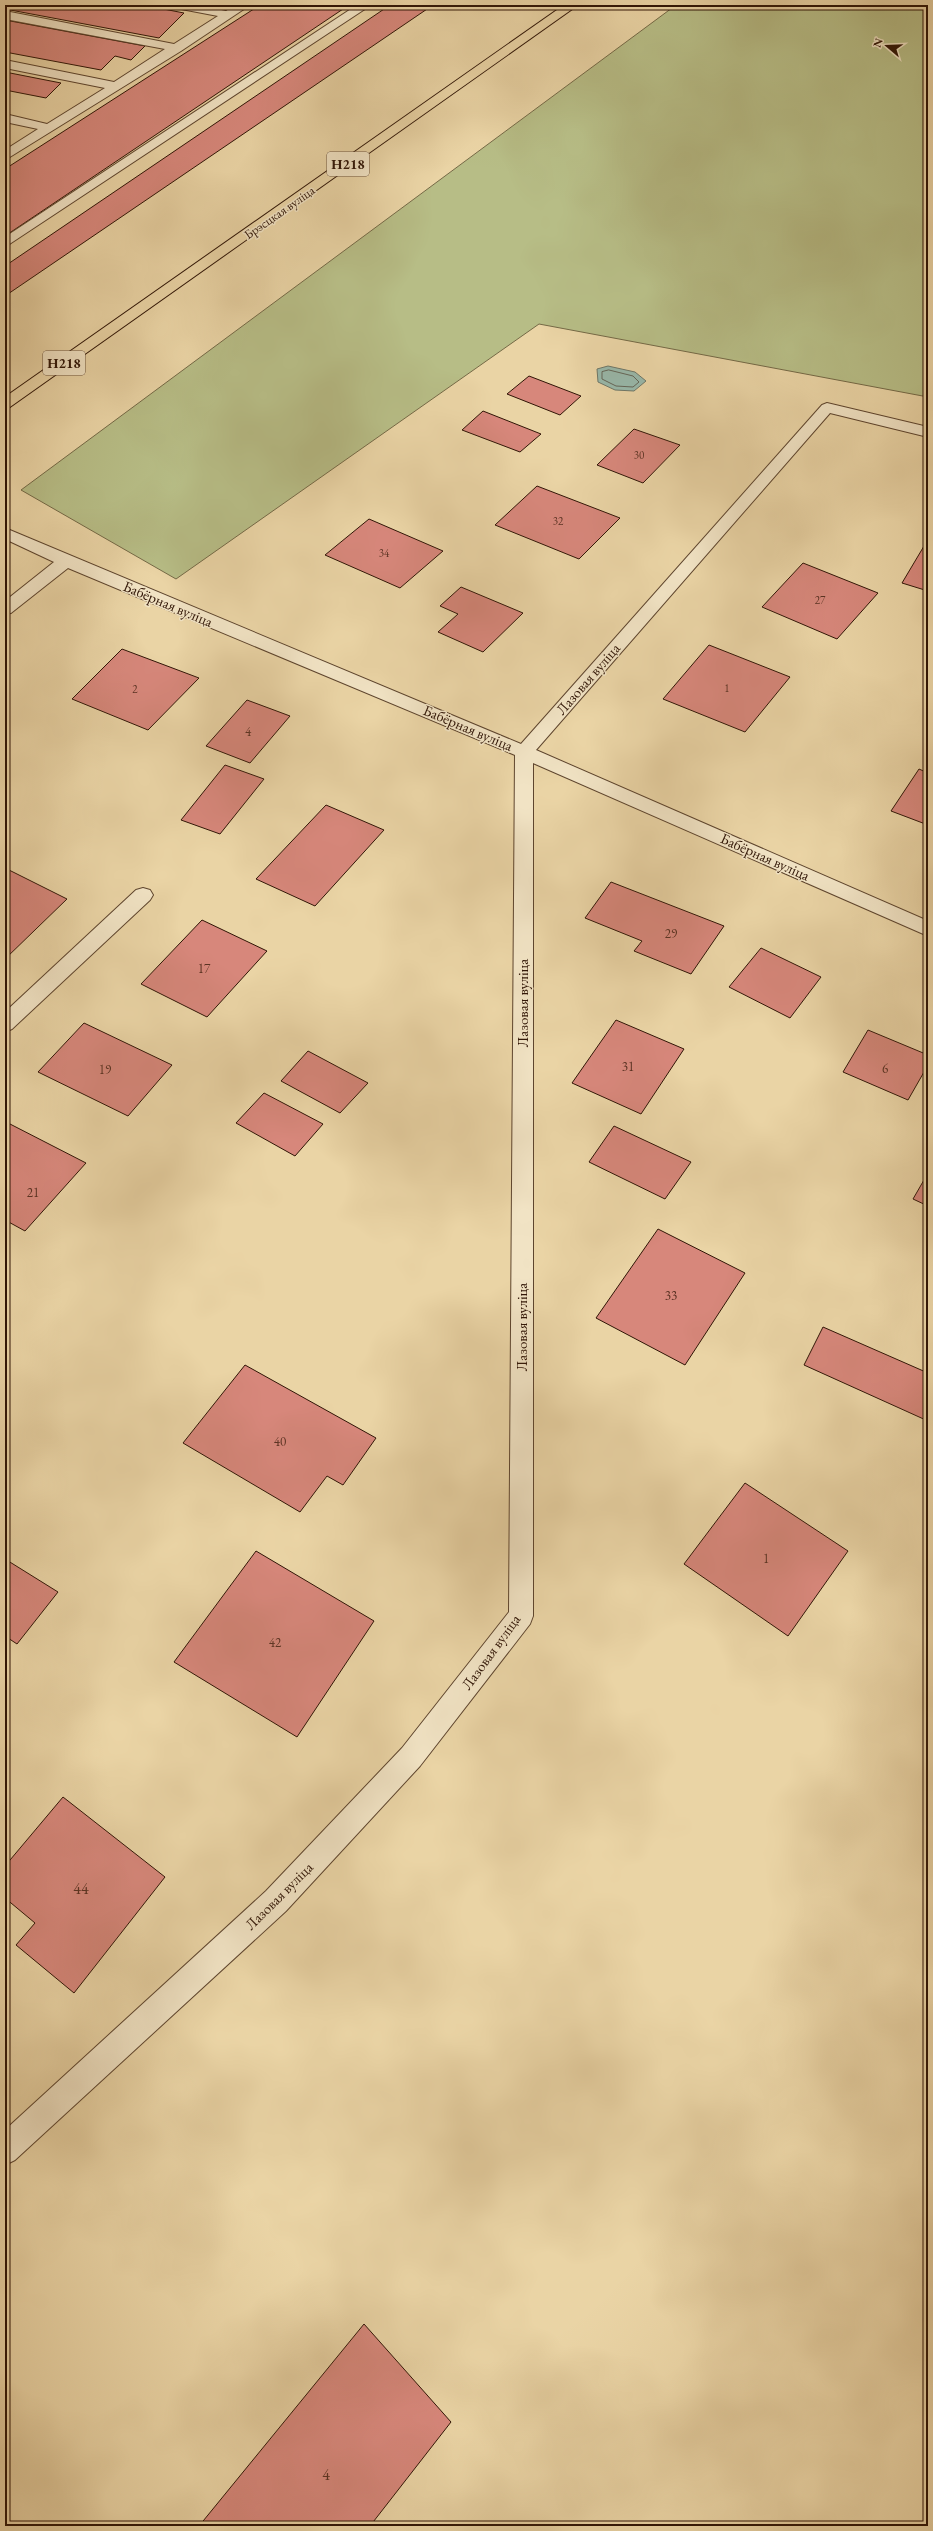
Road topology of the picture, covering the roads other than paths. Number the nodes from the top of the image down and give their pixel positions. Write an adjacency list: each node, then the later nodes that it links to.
1 (180, 5): 6 (street)
2 (244, 5): 6 (street)
3 (365, 5): 13 (street)
4 (572, 5): 14 (main road, Брэсцкая вуліца / Н218)
5 (5, 15): 7 (street)
6 (228, 15): 7 (street)
7 (177, 48): 9 (street)
8 (5, 64): 9 (street)
9 (115, 86): 11 (street)
10 (5, 118): 11 (street)
11 (49, 128): 12 (street)
12 (5, 156)
13 (5, 243)
14 (5, 404)
15 (928, 432): 19 (street, Лазовая вуліца)
16 (5, 533): 17 (street, Бабёрная вуліца)
17 (66, 561): 18 (street); 19 (street, Бабёрная вуліца)
18 (5, 609)
19 (524, 752): 21 (street, Бабёрная вуліца); 23 (street, Лазовая вуліца)
20 (143, 895): 22 (street)
21 (928, 929)
22 (5, 1024)
23 (5, 2150)

